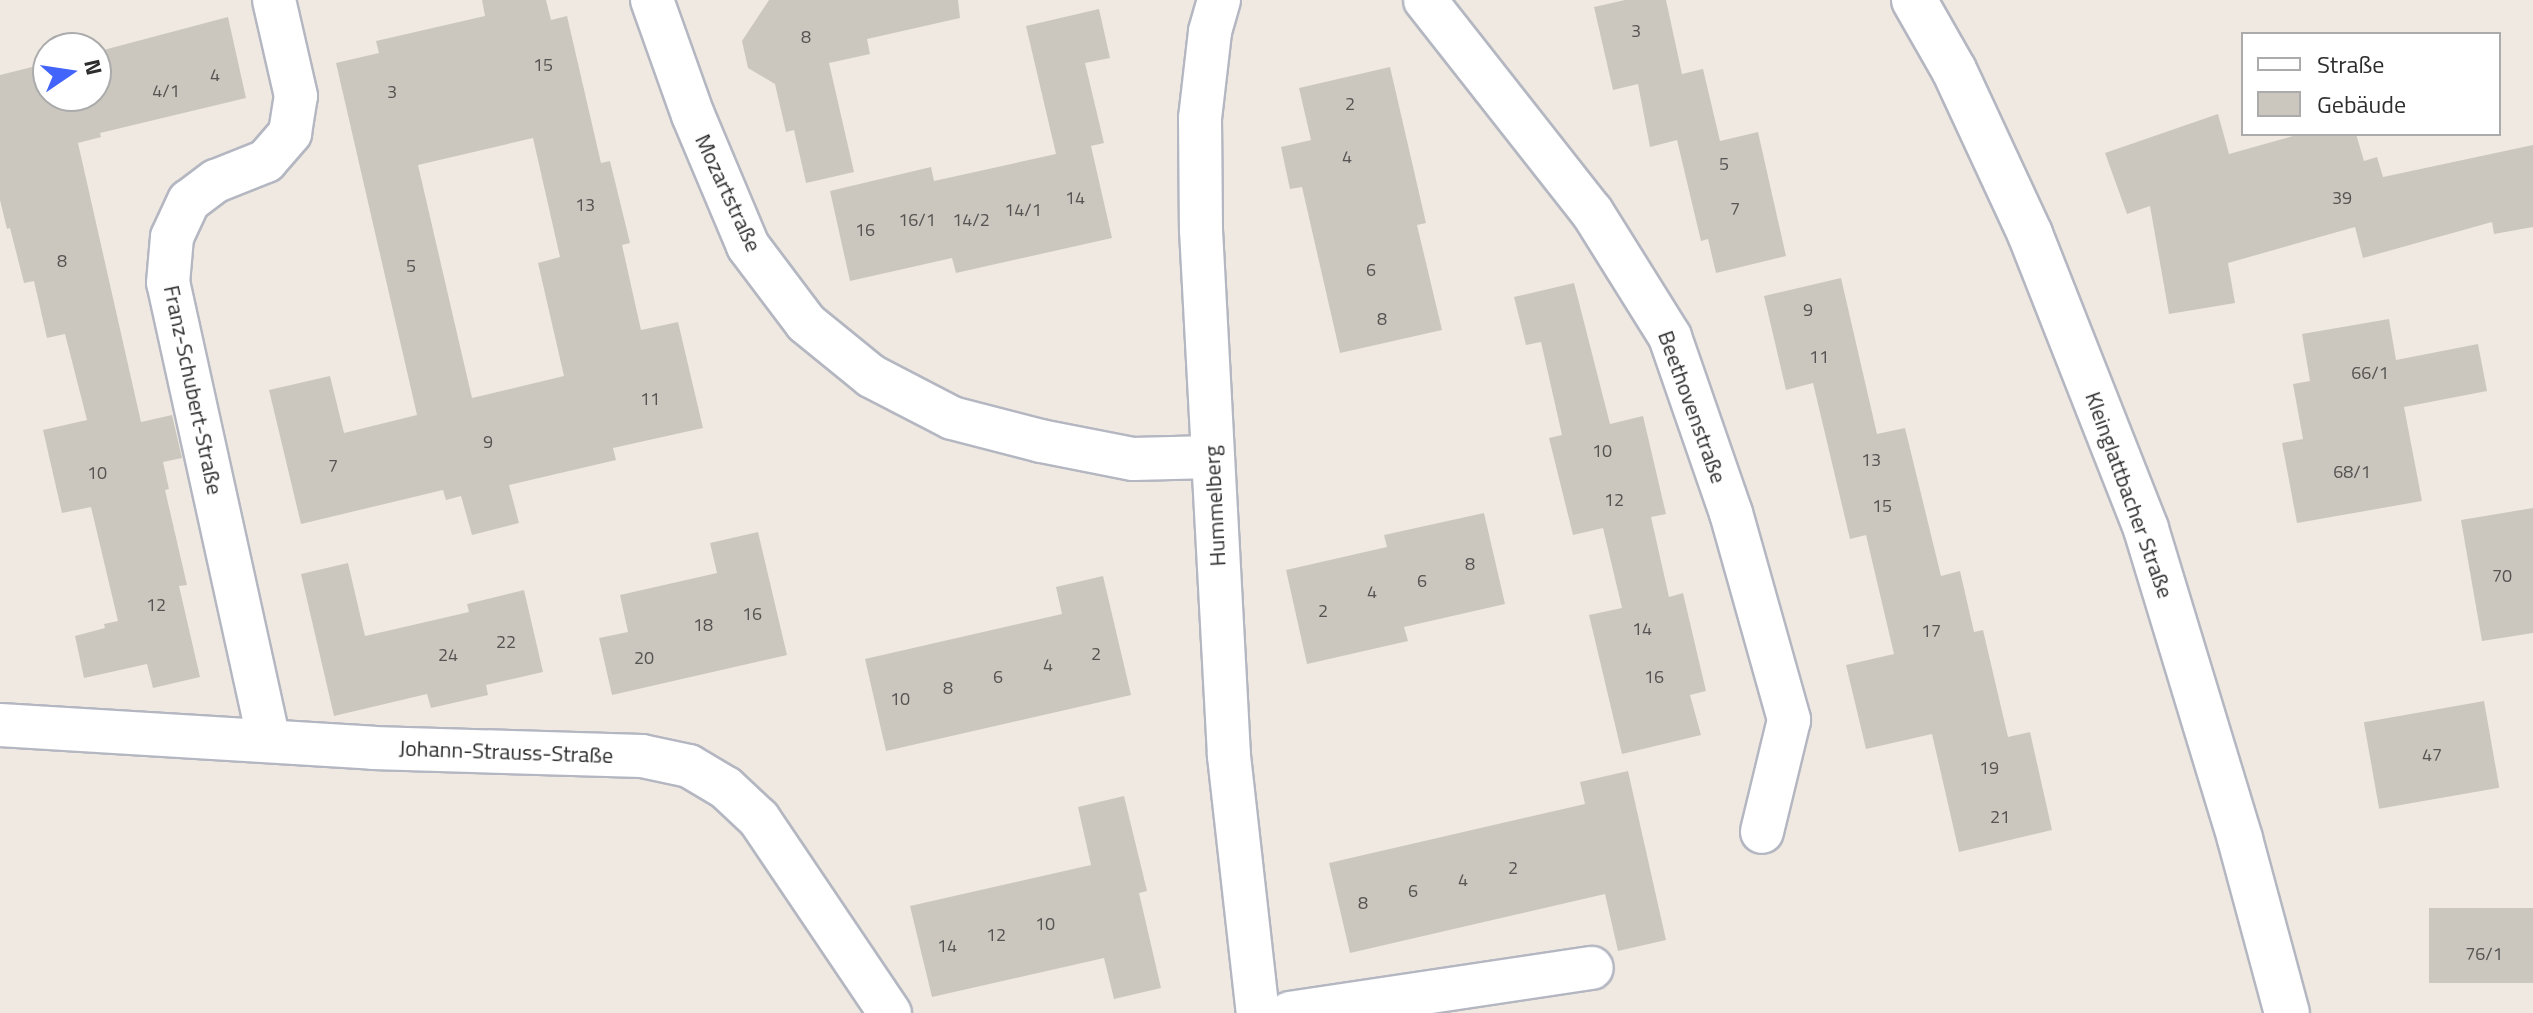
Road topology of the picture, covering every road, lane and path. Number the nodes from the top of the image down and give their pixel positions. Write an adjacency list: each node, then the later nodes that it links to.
1 (274, 0): 8 (street, Franz-Schubert-Straße)
2 (652, 0): 6 (street, Mozartstraße)
3 (1219, 0): 6 (street, Hummelberg)
4 (1425, 0): 9 (street, Beethovenstraße)
5 (1914, 0): 14 (street, Kleinglattbacher Straße)
6 (1212, 457): 12 (street, Hummelberg)
7 (0, 725): 8 (street, Johann-Strauss-Straße)
8 (269, 741): 11 (street, Johann-Strauss-Straße)
9 (1762, 832)
10 (1592, 968): 13 (street)
11 (890, 1013)
12 (1258, 1013)
13 (1290, 1013)
14 (2287, 1013)

